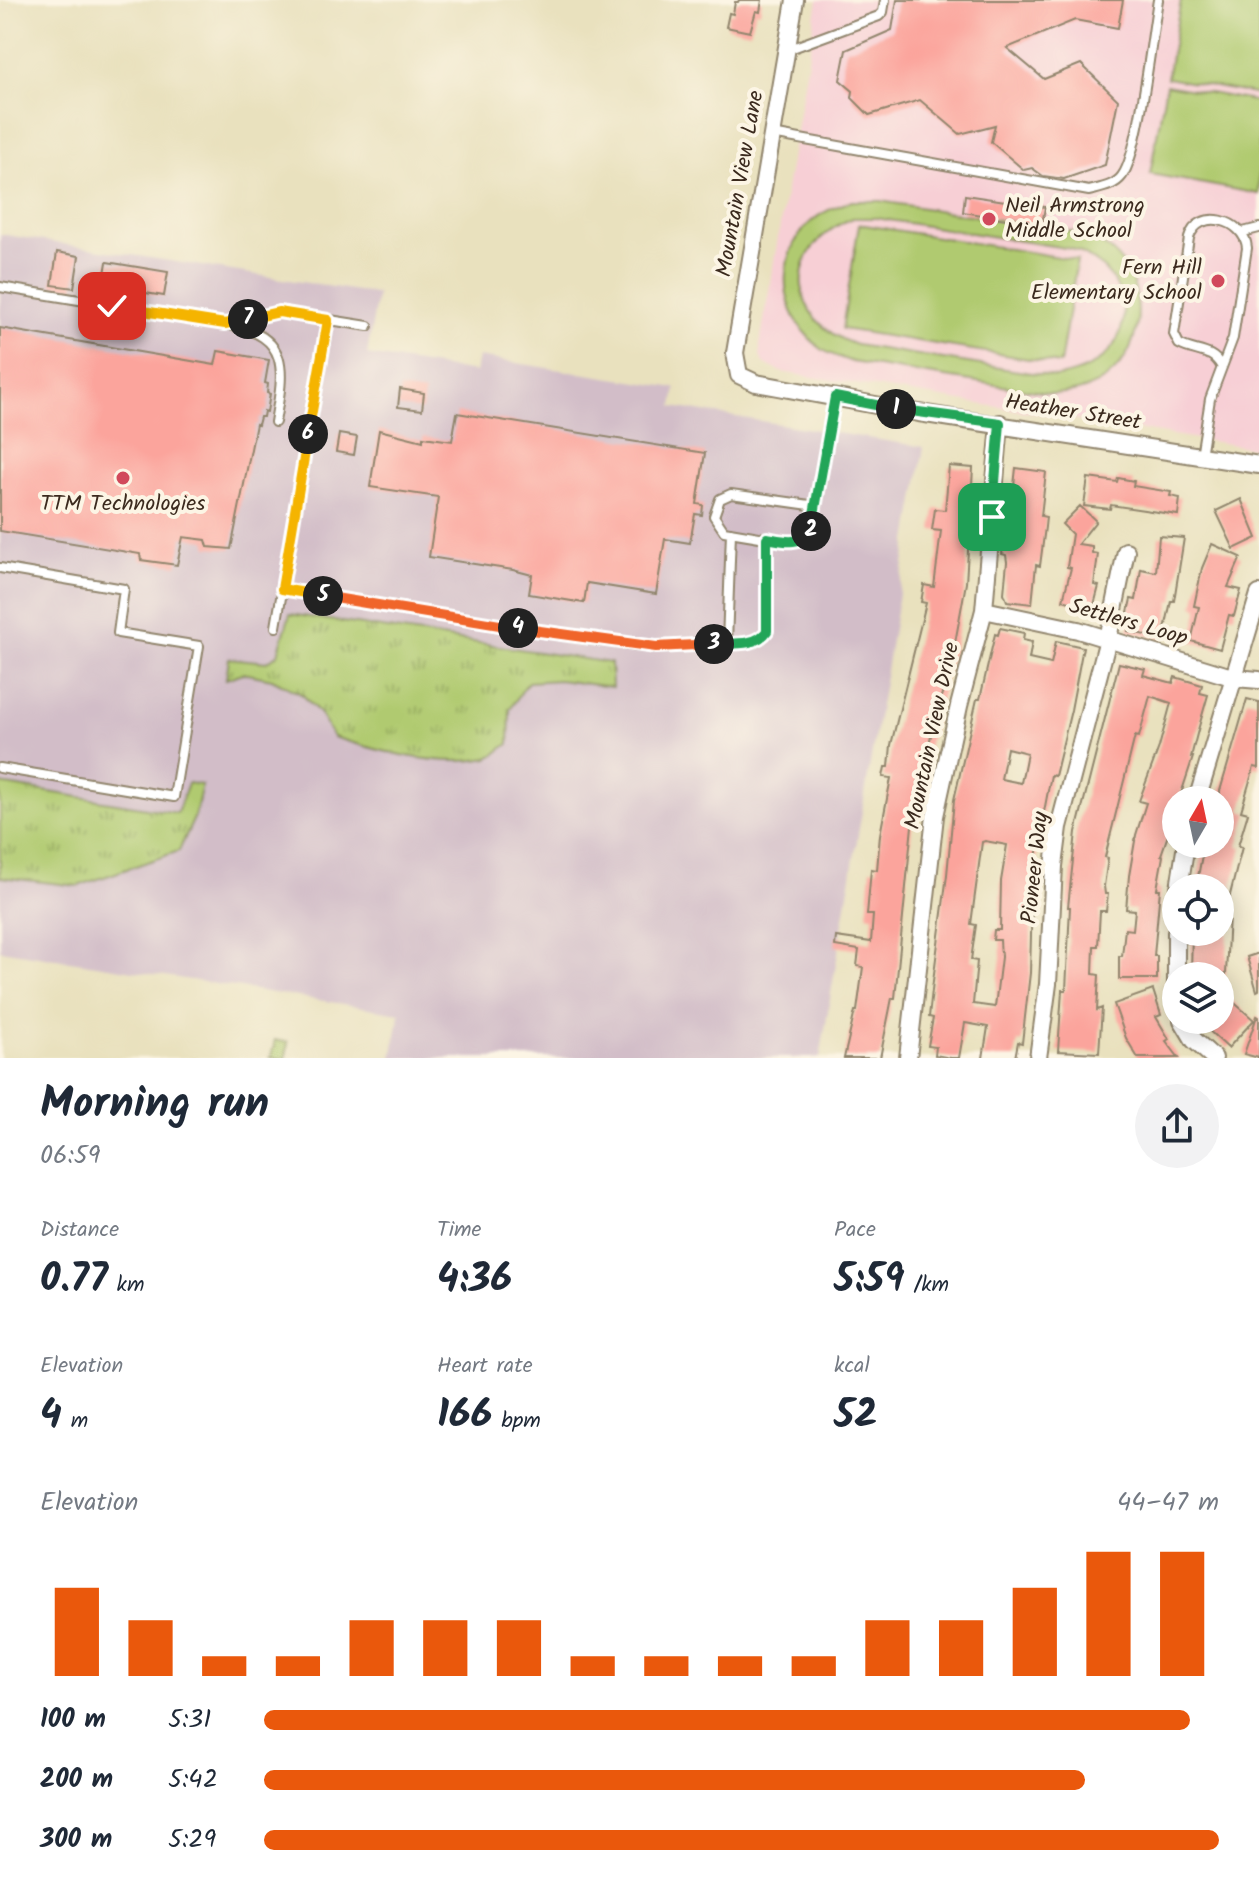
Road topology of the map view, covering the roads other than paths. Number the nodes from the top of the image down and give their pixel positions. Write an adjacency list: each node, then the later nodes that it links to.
1 (795, 0): 4 (street, Mountain View Lane)
2 (885, 0): 4 (lane)
3 (1158, 0): 5 (lane)
4 (786, 50): 5 (street, Mountain View Lane)
5 (772, 134): 13 (street, Mountain View Lane)
6 (1259, 228): 7 (lane)
7 (1243, 232): 12 (lane); 12 (lane)
8 (0, 287): 10 (lane)
9 (328, 320): 10 (lane); 11 (lane); 24 (lane)
10 (225, 324): 15 (lane)
11 (368, 326)
12 (1221, 366): 17 (lane)
13 (739, 375): 14 (street, Heather Street)
14 (835, 397): 16 (street, Heather Street); 19 (lane)
15 (275, 422)
16 (1000, 423): 17 (street, Heather Street); 26 (street, Mountain View Drive)
17 (1201, 456): 18 (street, Heather Street)
18 (1259, 465)
19 (817, 506): 20 (lane); 21 (lane)
20 (731, 532): 21 (lane); 29 (lane)
21 (767, 538): 29 (lane)
22 (1126, 551): 28 (street, Pioneer Way)
23 (0, 568): 32 (lane)
24 (282, 589): 27 (lane); 29 (lane)
25 (1259, 594): 30 (street)
26 (984, 610): 28 (street, Settlers Loop); 35 (street, Mountain View Drive)
27 (276, 627)
28 (1108, 639): 30 (street, Settlers Loop); 36 (street, Pioneer Way)
29 (727, 643)
30 (1235, 678): 31 (street, Settlers Loop); 33 (street)
31 (1259, 680)
32 (0, 768)
33 (1201, 786)
34 (1190, 1034): 37 (street)
35 (908, 1058)
36 (1038, 1058)
37 (1214, 1058)

